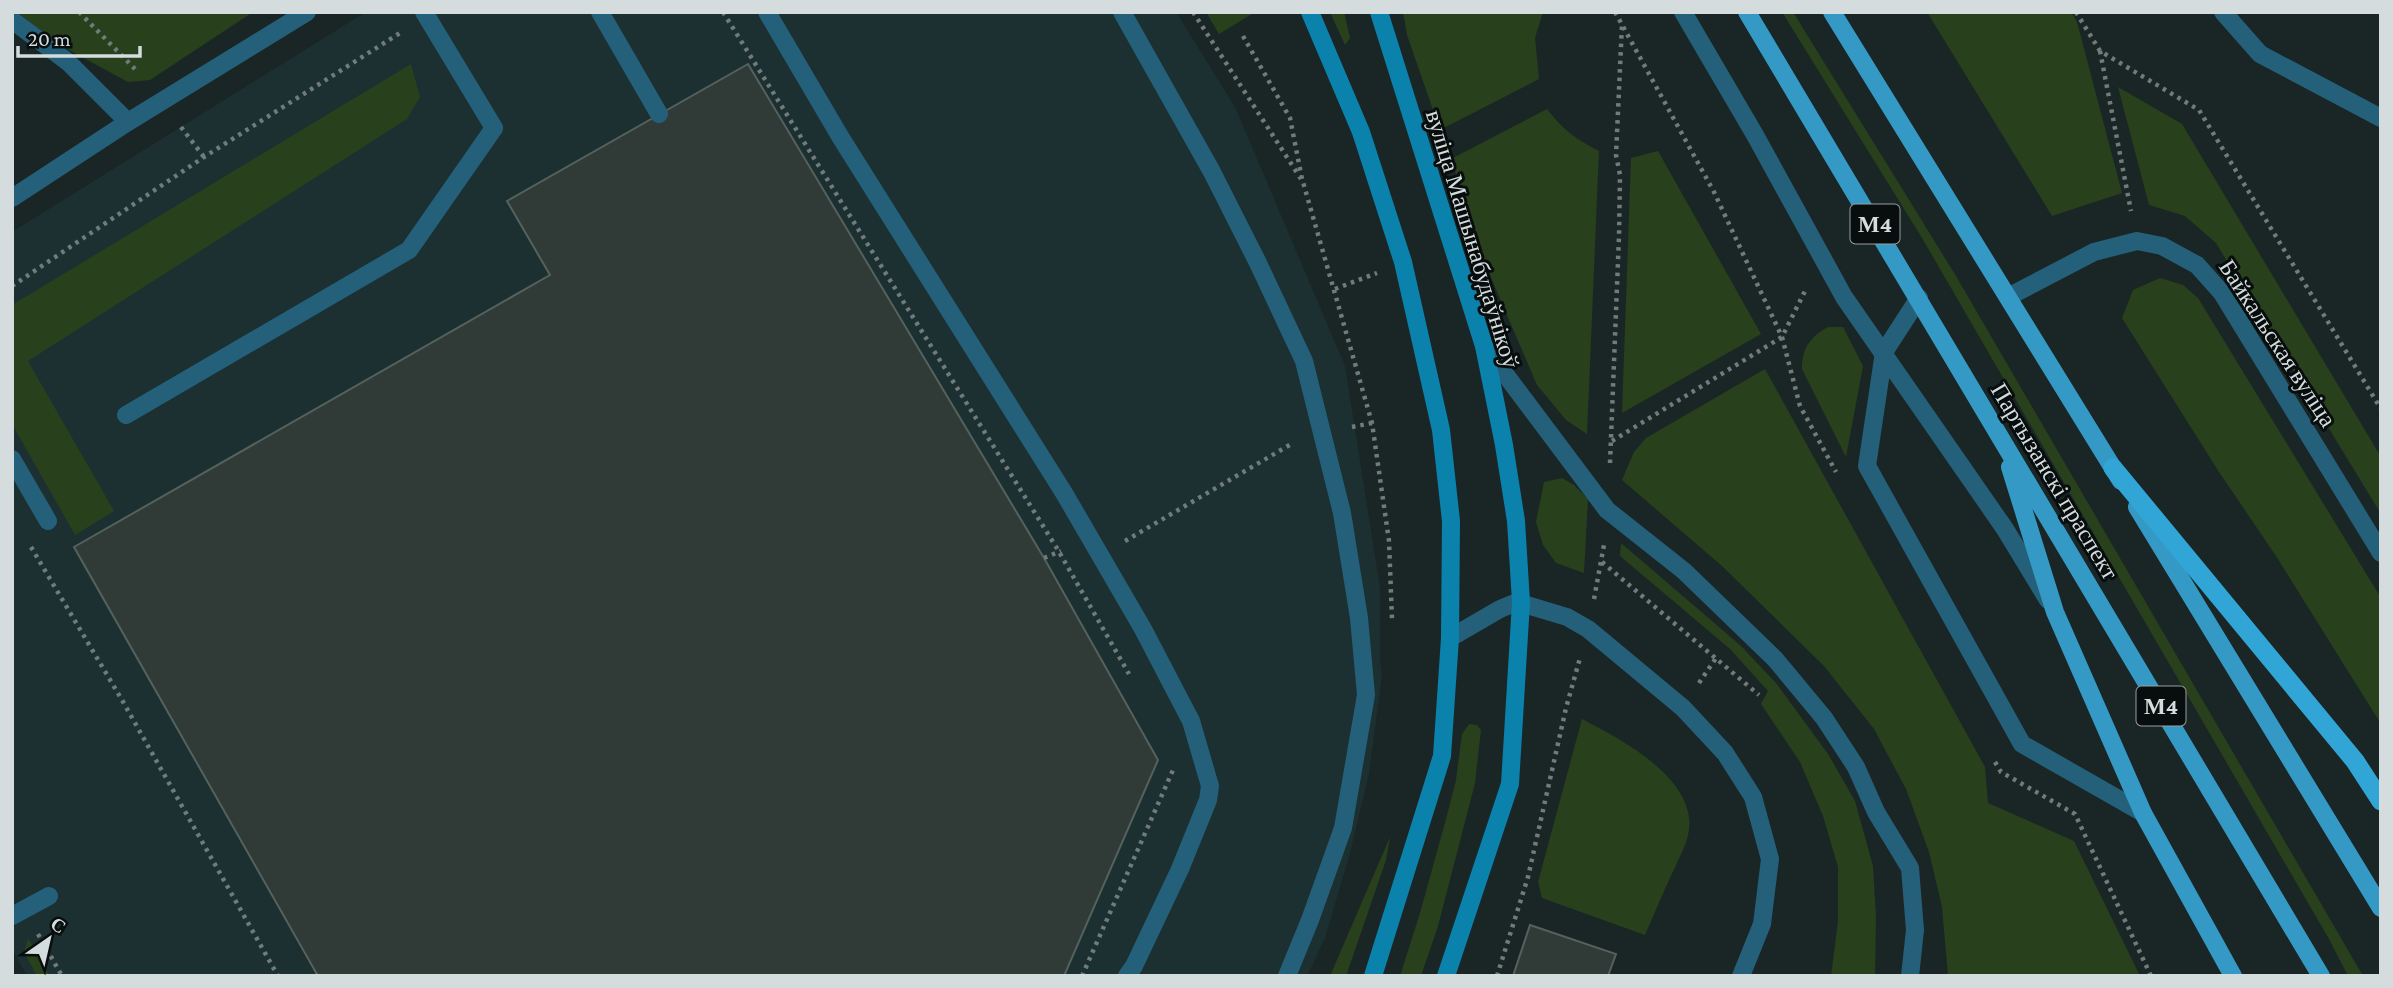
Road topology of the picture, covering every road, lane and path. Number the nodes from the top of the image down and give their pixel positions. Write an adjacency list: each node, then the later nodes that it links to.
1 (79, 12): 22 (path)
2 (307, 12): 26 (street)
3 (424, 12): 40 (street)
4 (723, 12): 48 (path)
5 (767, 12): 50 (street)
6 (1122, 12): 42 (street)
7 (1193, 12): 23 (path)
8 (1310, 12): 32 (main road)
9 (1379, 12): 37 (main road, вуліца Машынабудаўнікоў)
10 (1615, 12): 18 (path)
11 (1683, 12): 38 (street)
12 (1747, 12): 36 (main road, Партызанскі праспект / М4)
13 (1832, 12): 35 (main road)
14 (2076, 12): 21 (path)
15 (2223, 12): 25 (street)
16 (606, 14): 24 (street)
17 (12, 20): 26 (street)
18 (1622, 24): 18 (path)
19 (400, 33): 28 (path)
20 (1243, 36): 29 (path)
21 (2100, 51): 31 (path); 39 (path)
22 (135, 69)
23 (1259, 113)
24 (659, 114)
25 (2381, 118)
26 (128, 122): 30 (street)
27 (181, 127): 28 (path)
28 (204, 157): 33 (path)
29 (1303, 182)
30 (12, 198)
31 (2137, 241): 35 (street); 49 (street, Байкальская вуліца)
32 (1403, 262): 34 (path); 55 (main road)
33 (12, 286)
34 (1335, 289)
35 (2008, 297): 45 (main road)
36 (1919, 298): 38 (street); 43 (main road, Партызанскі праспект / М4)
37 (1484, 346): 53 (main road, вуліца Машынабудаўнікоў); 74 (street)
38 (1884, 352): 54 (street); 61 (street)
39 (2381, 409)
40 (126, 415)
41 (1372, 423): 42 (path)
42 (1321, 434): 50 (path); 69 (street)
43 (2001, 437): 54 (main road); 77 (main road, Партызанскі праспект / М4)
44 (12, 459): 46 (street)
45 (2113, 468): 60 (highway); 63 (main road)
46 (48, 521)
47 (26, 539): 66 (path)
48 (1058, 550): 50 (path); 51 (path); 56 (path)
49 (2381, 553)
50 (1101, 555): 68 (street)
51 (1044, 558)
52 (1602, 562): 57 (path)
53 (1521, 602): 55 (street); 71 (main road, вуліца Машынабудаўнікоў); 73 (street)
54 (2055, 612): 61 (main road)
55 (1450, 638): 70 (main road)
56 (1131, 678)
57 (1759, 695)
58 (1566, 708): 72 (path)
59 (1178, 759): 67 (path)
60 (2381, 801)
61 (2143, 813): 65 (main road)
62 (49, 896): 64 (street)
63 (2381, 908)
64 (12, 916)
65 (2207, 928): 75 (main road); 76 (main road)
66 (278, 976)
67 (1082, 976)
68 (1127, 976)
69 (1287, 976)
70 (1373, 976)
71 (1446, 976)
72 (1497, 976)
73 (1741, 976)
74 (1910, 976)
75 (2226, 976)
76 (2233, 976)
77 (2321, 976)

